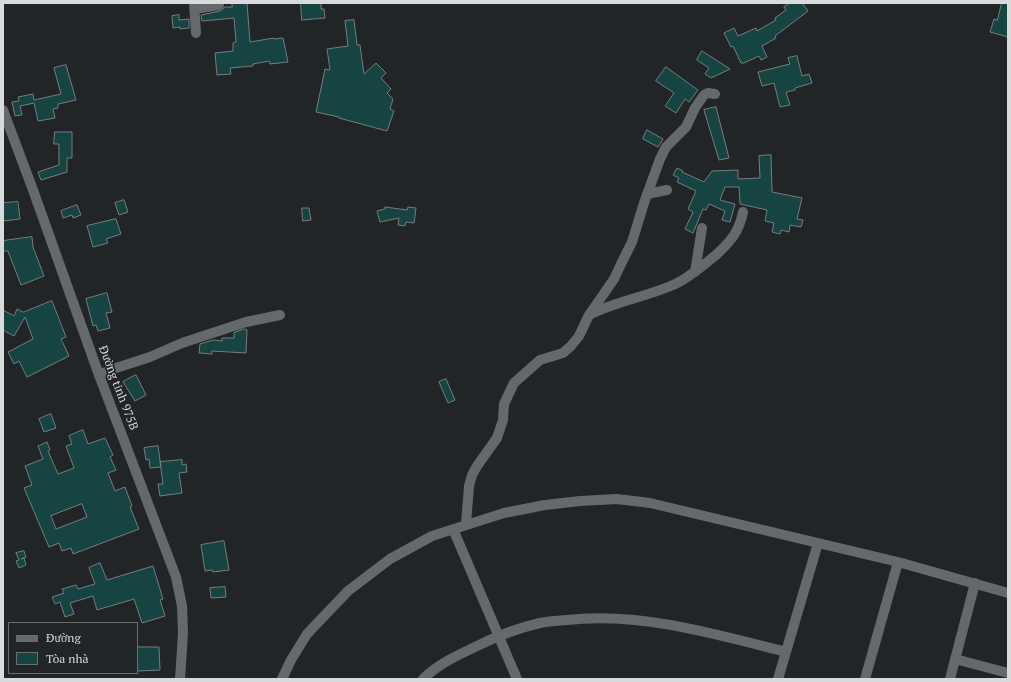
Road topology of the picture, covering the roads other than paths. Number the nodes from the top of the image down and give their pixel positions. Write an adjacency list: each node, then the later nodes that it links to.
1 (219, 5): 2 (street)
2 (194, 6): 3 (street)
3 (196, 33)
4 (715, 94): 7 (street)
5 (3, 110): 13 (street, Đường tỉnh 975B)
6 (667, 190): 7 (street)
7 (647, 194): 12 (street)
8 (743, 212): 10 (street)
9 (702, 228): 10 (street)
10 (695, 272): 12 (street)
11 (280, 316): 13 (street)
12 (589, 316): 14 (street)
13 (99, 375): 24 (street, Đường tỉnh 975B)
14 (466, 524): 15 (street); 16 (street)
15 (453, 529): 20 (street); 25 (street)
16 (818, 543): 17 (street); 21 (street)
17 (898, 562): 18 (street); 29 (street)
18 (975, 583): 19 (street); 22 (street)
19 (1008, 593)
20 (499, 635): 21 (street); 26 (street); 27 (street)
21 (786, 652): 28 (street)
22 (955, 659): 23 (street); 30 (street)
23 (1008, 673)
24 (180, 679)
25 (282, 679)
26 (423, 679)
27 (516, 679)
28 (778, 679)
29 (865, 679)
30 (950, 679)

